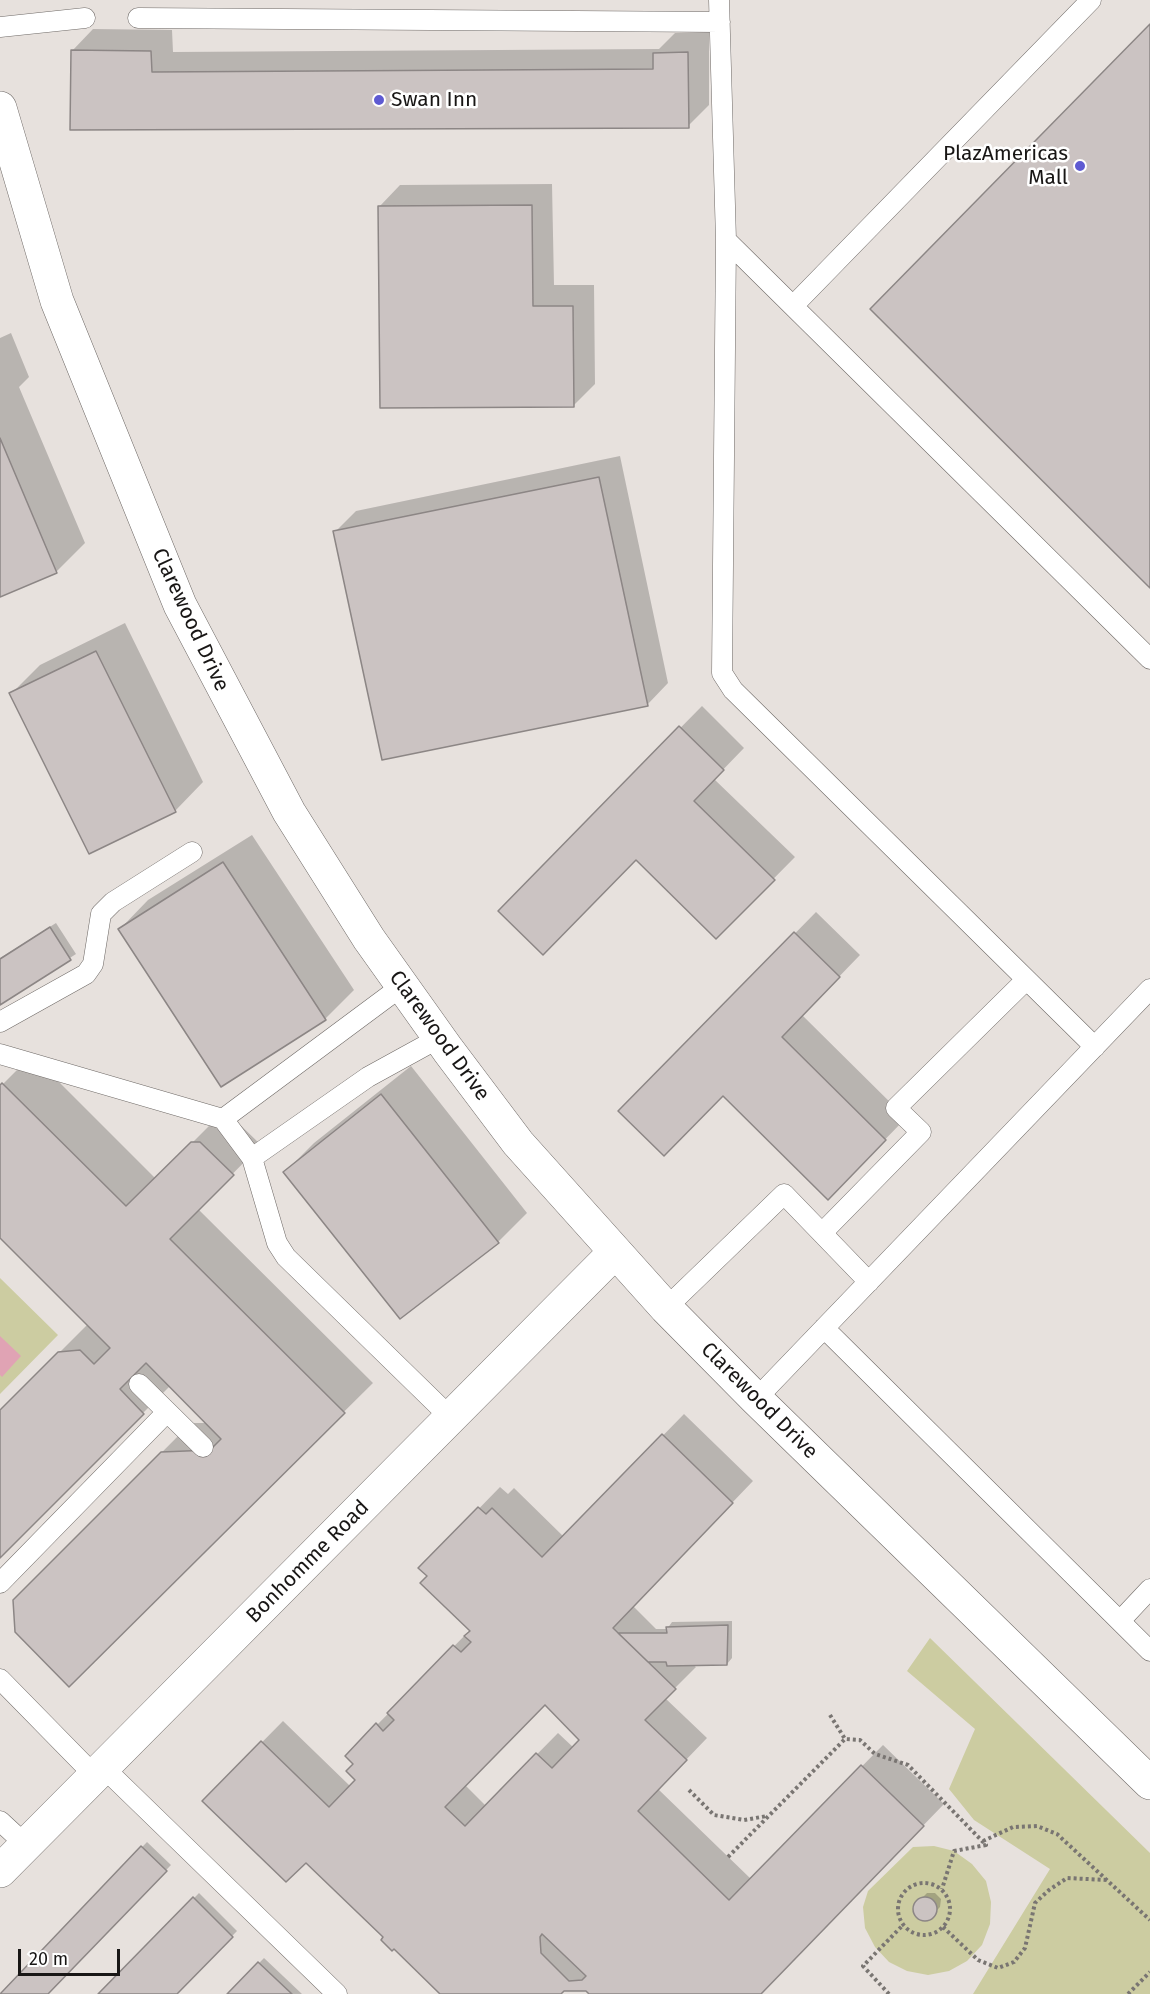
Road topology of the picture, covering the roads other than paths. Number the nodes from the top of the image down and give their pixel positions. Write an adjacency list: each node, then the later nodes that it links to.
1 (719, 0): 5 (lane)
2 (1091, 0): 9 (lane)
3 (86, 18): 6 (lane)
4 (138, 18): 5 (lane)
5 (720, 22): 8 (lane)
6 (0, 27)
7 (0, 108): 13 (street, Clarewood Drive)
8 (726, 240): 9 (lane); 12 (lane)
9 (793, 306): 10 (lane)
10 (1150, 659)
11 (192, 852): 15 (lane)
12 (1026, 980): 17 (lane); 21 (lane)
13 (402, 986): 16 (street, Clarewood Drive); 19 (lane)
14 (1150, 989): 17 (lane)
15 (0, 1022)
16 (439, 1038): 20 (lane); 22 (street, Clarewood Drive)
17 (1095, 1047): 23 (lane)
18 (0, 1054): 19 (lane)
19 (222, 1119): 20 (lane)
20 (252, 1158): 29 (lane)
21 (822, 1233): 23 (lane); 24 (lane)
22 (615, 1252): 24 (street, Clarewood Drive); 29 (street, Bonhomme Road)
23 (869, 1282): 25 (lane)
24 (666, 1308): 27 (street, Clarewood Drive)
25 (824, 1328): 27 (lane); 33 (lane)
26 (139, 1384): 28 (lane)
27 (756, 1399): 37 (street, Clarewood Drive)
28 (167, 1412): 30 (lane); 31 (lane)
29 (451, 1418): 36 (street, Bonhomme Road)
30 (203, 1447)
31 (0, 1583)
32 (1150, 1589): 33 (lane)
33 (1120, 1621): 34 (lane)
34 (1150, 1651)
35 (0, 1679): 36 (lane)
36 (100, 1772): 39 (street, Bonhomme Road); 41 (lane)
37 (1150, 1783)
38 (0, 1821): 39 (lane)
39 (26, 1845): 40 (street, Bonhomme Road)
40 (0, 1871)
41 (337, 1994)

